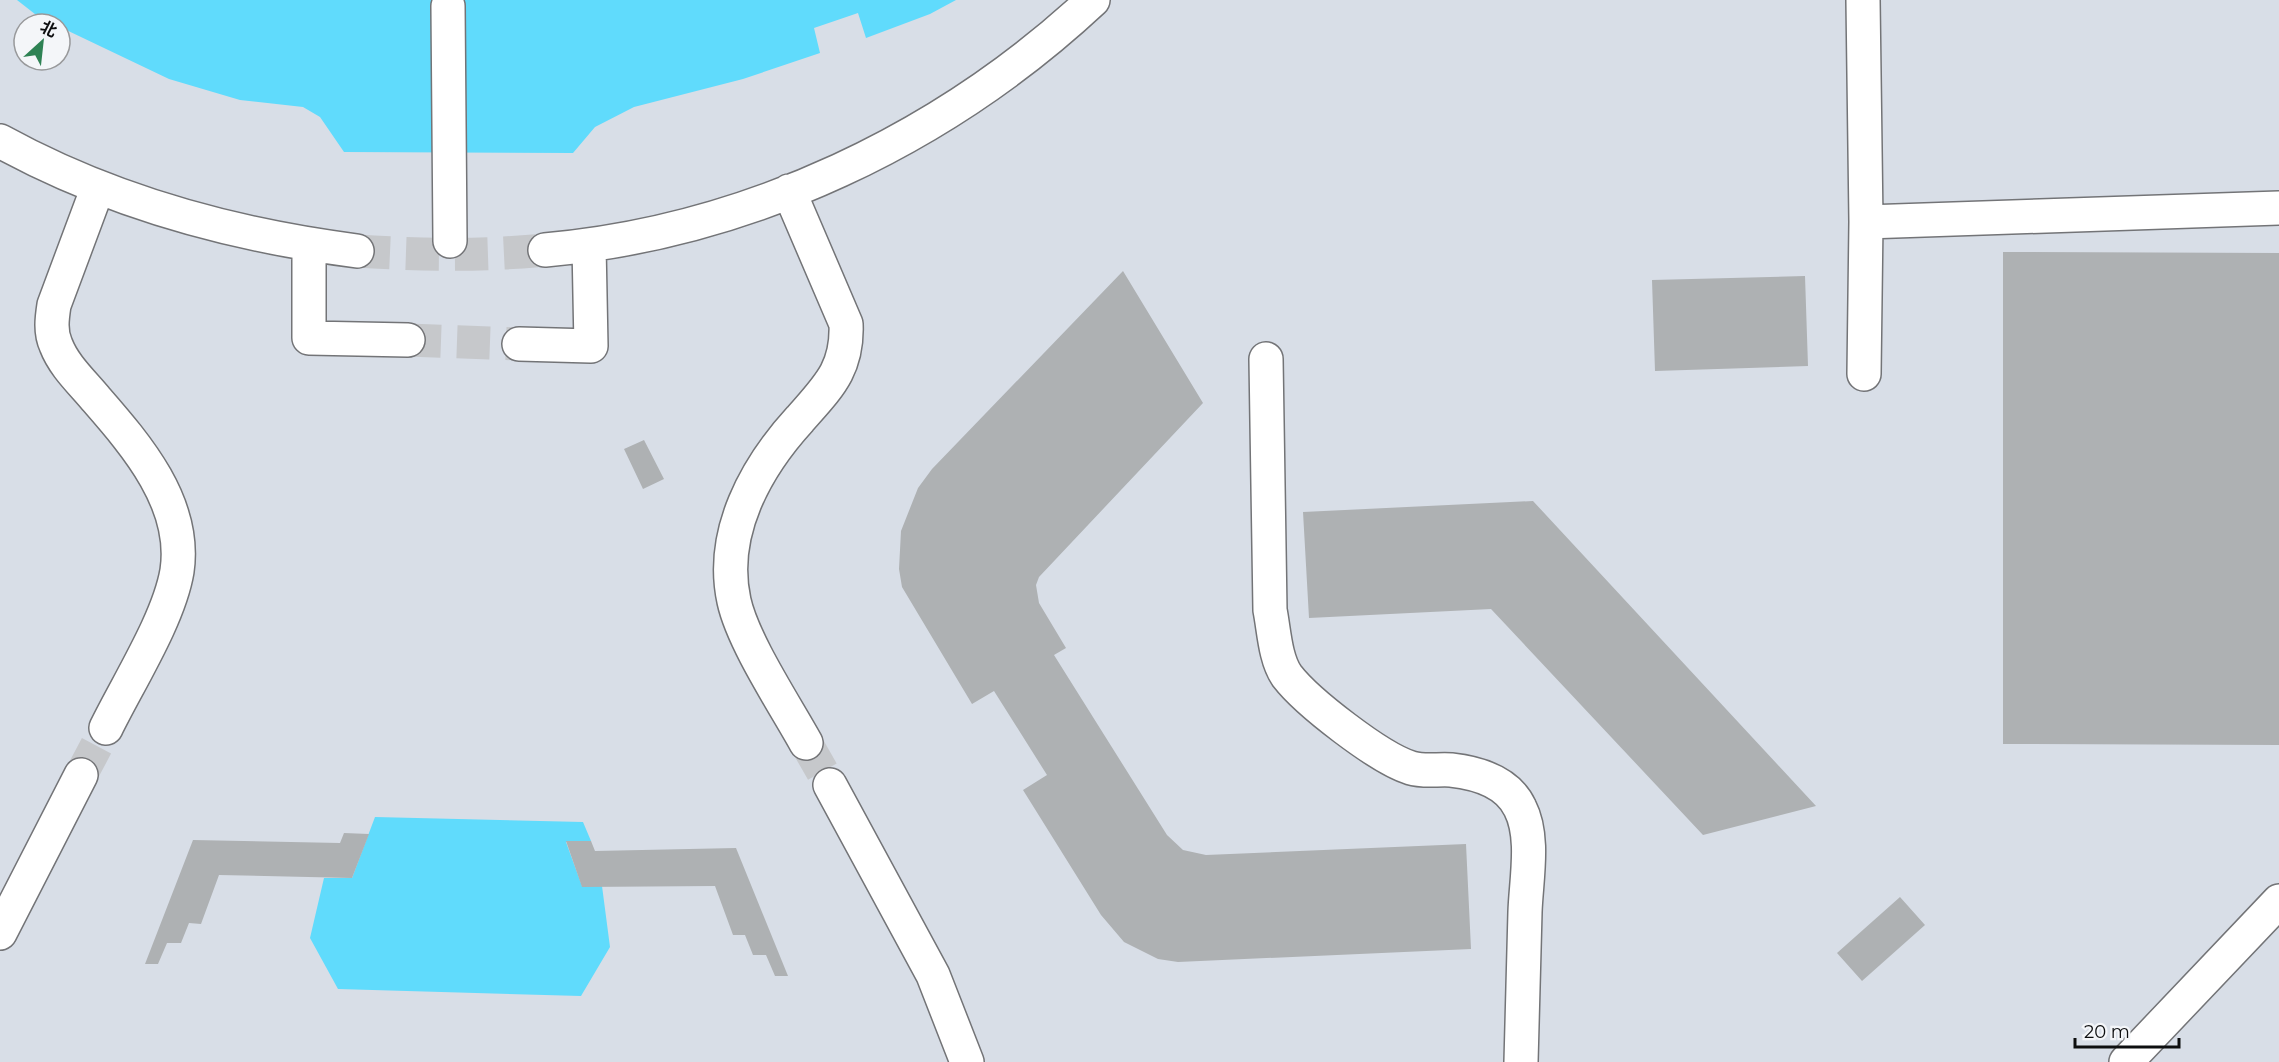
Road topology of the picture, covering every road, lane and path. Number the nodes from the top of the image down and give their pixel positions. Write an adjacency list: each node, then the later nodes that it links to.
1 (1092, 0): 6 (street)
2 (1863, 0): 8 (street)
3 (448, 6): 9 (street)
4 (0, 141): 5 (street)
5 (99, 187): 10 (street); 18 (street)
6 (789, 191): 11 (street); 19 (street)
7 (2279, 208): 8 (street)
8 (1866, 222): 17 (street)
9 (450, 241)
10 (309, 244): 13 (street); 14 (street)
11 (589, 245): 12 (street); 15 (street)
12 (545, 250)
13 (357, 251)
14 (408, 340)
15 (519, 344)
16 (1266, 359): 25 (street)
17 (1864, 374)
18 (105, 728)
19 (806, 743)
20 (81, 775): 23 (street)
21 (830, 785): 24 (street)
22 (2279, 901): 26 (street)
23 (0, 933)
24 (967, 1062)
25 (1521, 1062)
26 (2126, 1062)

